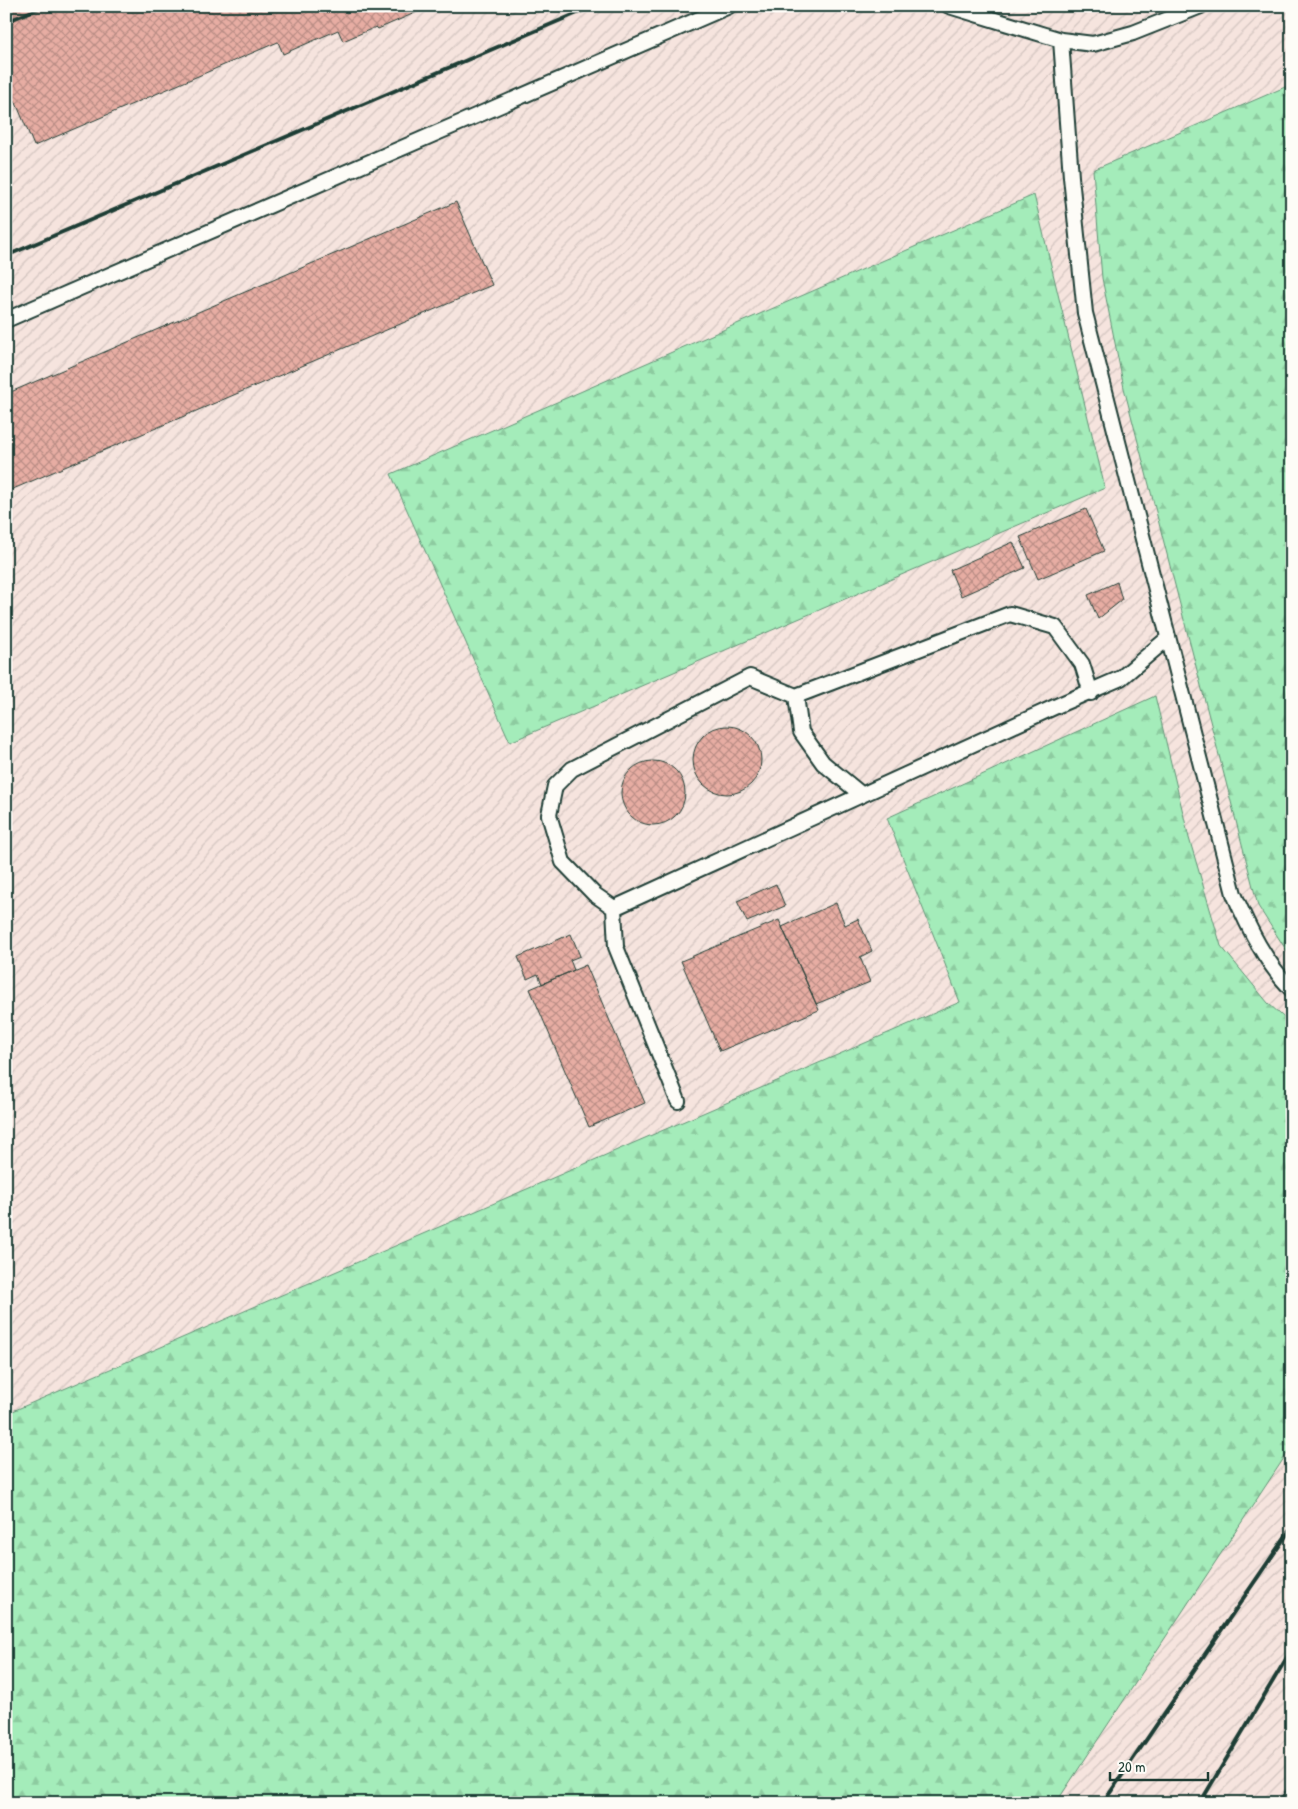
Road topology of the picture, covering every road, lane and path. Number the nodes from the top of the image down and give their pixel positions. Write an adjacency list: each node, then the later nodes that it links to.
1 (730, 6): 5 (lane)
2 (949, 6): 4 (lane)
3 (1201, 6): 4 (lane)
4 (1061, 40): 6 (lane)
5 (6, 320)
6 (1168, 638): 7 (lane); 11 (lane)
7 (1091, 693): 8 (lane); 9 (lane)
8 (796, 696): 9 (lane); 10 (lane)
9 (862, 795): 10 (lane)
10 (614, 908): 12 (lane)
11 (1292, 990)
12 (678, 1101)

